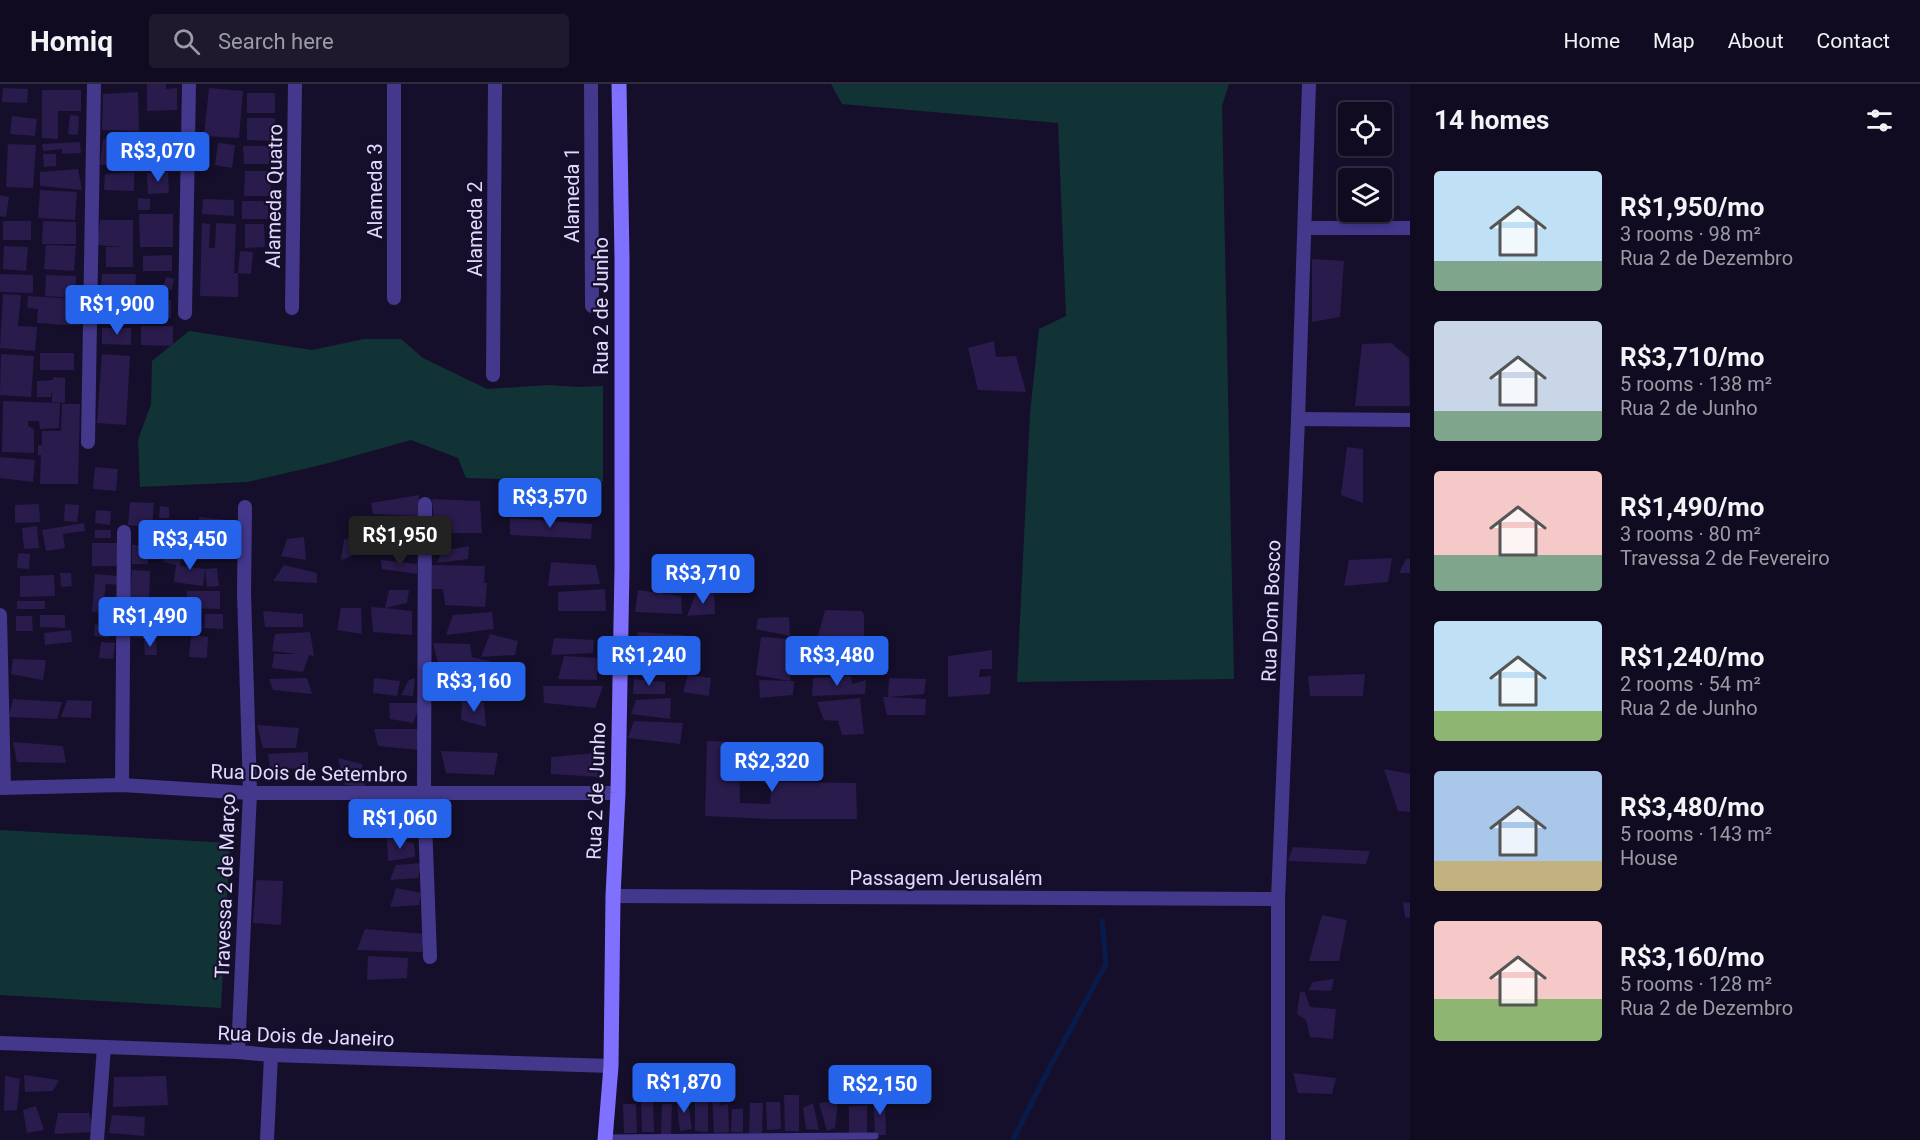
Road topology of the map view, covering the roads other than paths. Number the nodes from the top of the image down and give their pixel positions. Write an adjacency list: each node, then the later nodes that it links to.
1 (94, 84): 18 (street)
2 (189, 84): 14 (street)
3 (295, 84): 13 (street, Alameda Quatro)
4 (394, 84): 11 (street, Alameda 3)
5 (495, 84): 15 (street, Alameda 2)
6 (591, 84): 12 (street, Alameda 1)
7 (619, 84): 26 (street, Rua 2 de Junho)
8 (1309, 84): 9 (street, Rua Dom Bosco)
9 (1305, 228): 10 (street); 16 (street, Rua Dom Bosco)
10 (1410, 228)
11 (394, 298)
12 (592, 306)
13 (292, 308)
14 (185, 313)
15 (493, 375)
16 (1298, 419): 17 (street); 29 (street, Rua Dom Bosco)
17 (1410, 420)
18 (88, 442)
19 (425, 504): 27 (street)
20 (245, 507): 25 (street, Travessa 2 de Março)
21 (124, 532): 23 (street)
22 (0, 615): 24 (street)
23 (122, 785): 24 (street, Rua Dois de Setembro); 25 (street, Rua Dois de Setembro)
24 (2, 788)
25 (250, 793): 27 (street, Rua Dois de Setembro); 33 (street, Travessa 2 de Março)
26 (618, 793): 27 (street, Rua Dois de Setembro); 28 (street, Rua 2 de Junho)
27 (424, 794): 30 (street)
28 (614, 896): 29 (street, Passagem Jerusalém); 35 (street, Rua 2 de Junho)
29 (1278, 899): 40 (street, Rua Dom Bosco)
30 (430, 957)
31 (0, 1043): 32 (street, Rua Dois de Janeiro)
32 (104, 1047): 33 (street, Rua Dois de Janeiro); 38 (street)
33 (238, 1052): 34 (street, Rua Dois de Janeiro)
34 (271, 1055): 35 (street, Rua Dois de Janeiro); 39 (street)
35 (611, 1066): 37 (street, Rua 2 de Junho)
36 (875, 1136): 37 (lane)
37 (605, 1139)
38 (98, 1140)
39 (267, 1140)
40 (1278, 1140)

